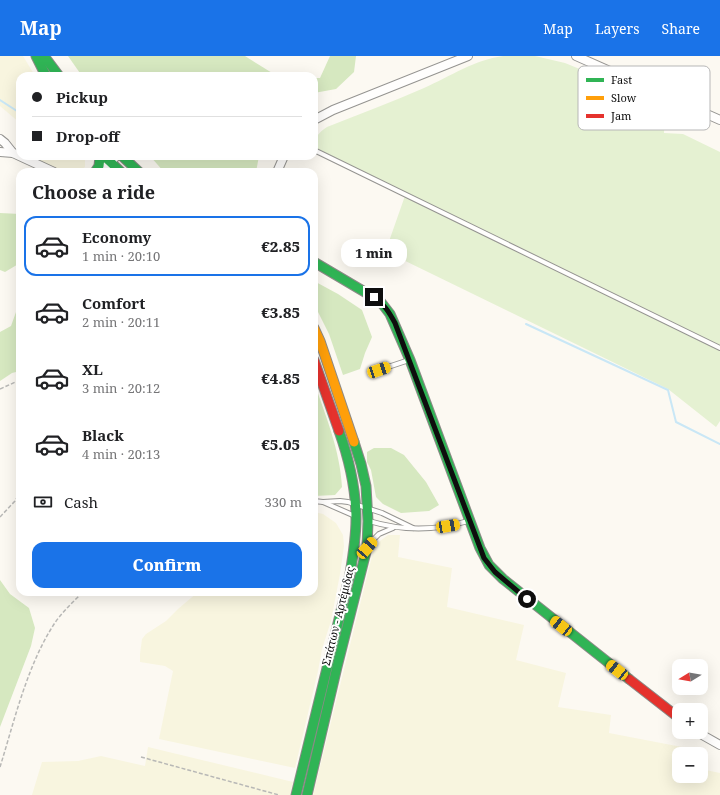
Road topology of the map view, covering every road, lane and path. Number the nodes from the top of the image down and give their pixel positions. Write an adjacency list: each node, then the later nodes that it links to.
1 (36, 56): 6 (main road)
2 (44, 56): 7 (main road)
3 (468, 56): 9 (street)
4 (576, 56): 5 (street)
5 (598, 66)
6 (44, 72)
7 (56, 72)
8 (710, 116): 10 (street)
9 (318, 118)
10 (720, 120)
11 (0, 139): 14 (street)
12 (0, 152): 14 (street)
13 (318, 152): 23 (lane)
14 (13, 153): 15 (street)
15 (16, 154)
16 (28, 160): 18 (street)
17 (118, 164): 19 (street); 20 (main road)
18 (45, 168)
19 (106, 168)
20 (128, 168)
21 (318, 264): 24 (main road)
22 (318, 338): 33 (main road, Σπάτων - Αρτέμιδας)
23 (720, 348)
24 (410, 360): 25 (lane); 37 (main road)
25 (379, 370)
26 (318, 371): 32 (main road, Σπάτων - Αρτέμιδας)
27 (16, 382): 28 (path)
28 (0, 389)
29 (16, 499): 35 (path)
30 (318, 501): 31 (lane)
31 (323, 502): 32 (lane); 34 (lane)
32 (355, 504): 33 (lane); 34 (main road, Σπάτων - Αρτέμιδας)
33 (368, 509): 36 (main road, Σπάτων - Αρτέμιδας); 39 (lane)
34 (356, 516): 36 (lane); 48 (main road, Σπάτων - Αρτέμιδας)
35 (0, 517)
36 (368, 521): 38 (lane); 40 (main road, Σπάτων - Αρτέμιδας)
37 (470, 521): 39 (lane); 42 (main road)
38 (395, 527): 39 (lane); 40 (lane)
39 (413, 528)
40 (367, 548): 49 (main road, Σπάτων - Αρτέμιδας)
41 (79, 596): 46 (path)
42 (672, 713)
43 (708, 738): 44 (street)
44 (720, 745)
45 (141, 757): 47 (path)
46 (0, 767)
47 (279, 795)
48 (296, 795)
49 (307, 795)

